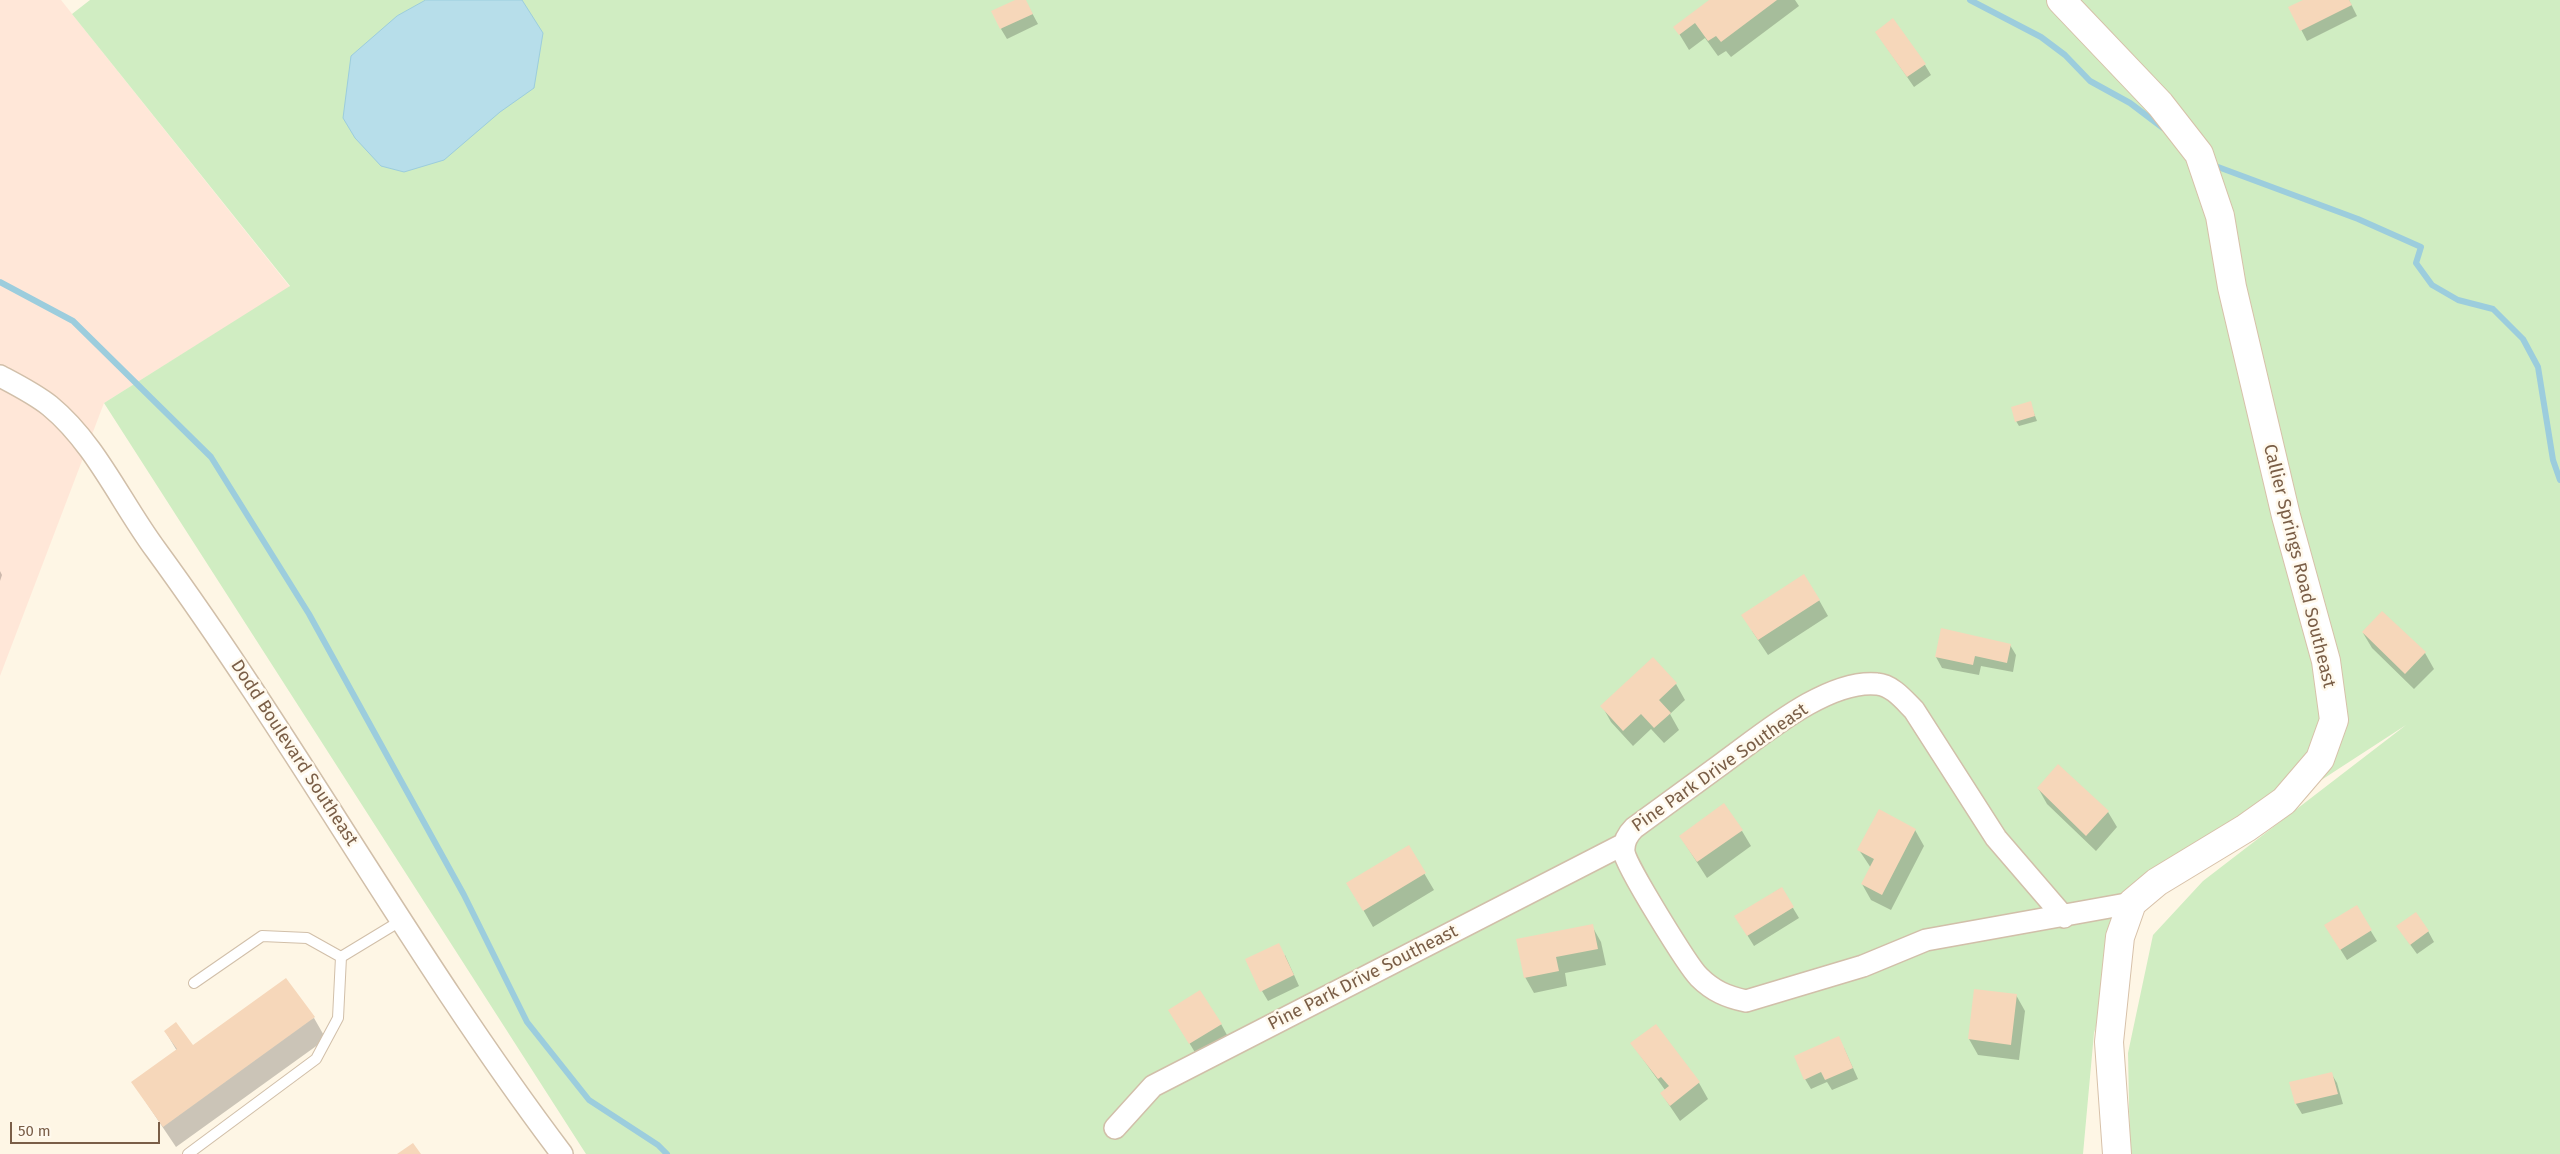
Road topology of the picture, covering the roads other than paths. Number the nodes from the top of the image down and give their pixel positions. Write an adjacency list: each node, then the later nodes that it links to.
1 (2061, 0): 4 (street, Callier Springs Road Southeast)
2 (0, 376): 6 (street, Dodd Boulevard Southeast)
3 (1624, 844): 5 (street, Pine Park Drive Southeast); 5 (street, Pine Park Drive Southeast); 9 (street, Pine Park Drive Southeast)
4 (2132, 903): 5 (street, Pine Park Drive Southeast); 12 (street)
5 (2064, 917)
6 (402, 920): 7 (lane); 11 (street, Dodd Boulevard Southeast)
7 (341, 957): 8 (lane); 10 (lane)
8 (194, 983)
9 (1115, 1128)
10 (188, 1154)
11 (562, 1154)
12 (2118, 1154)

